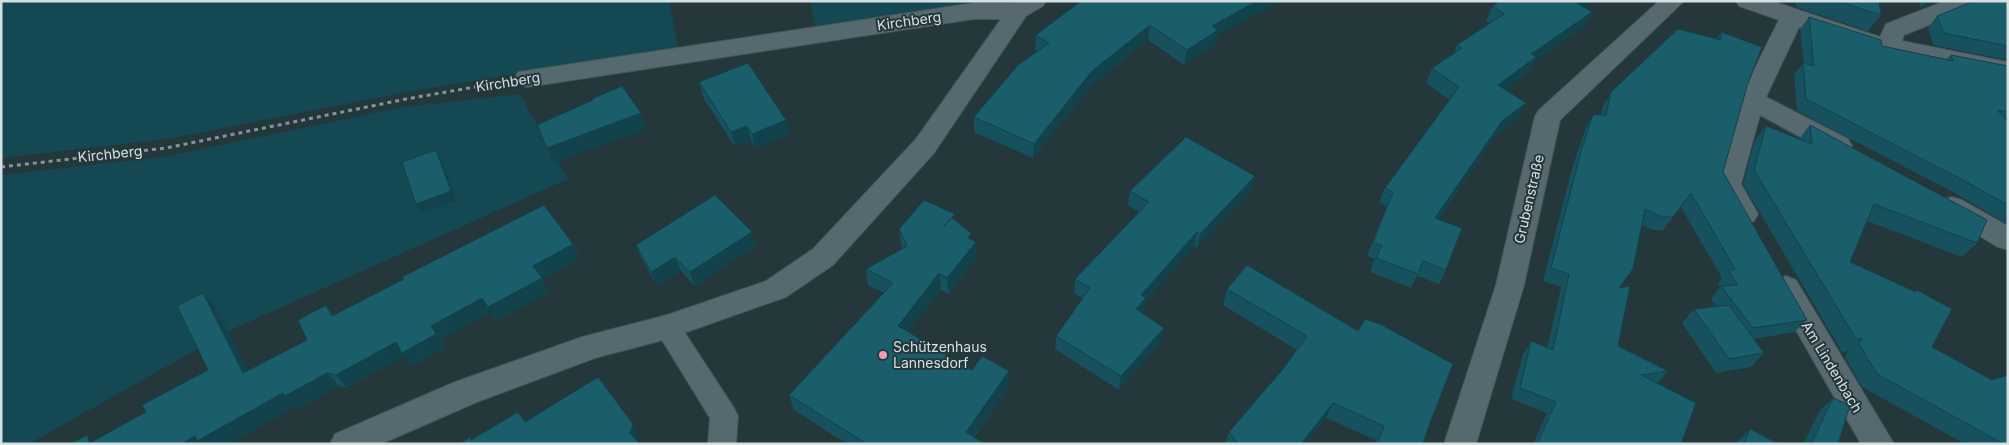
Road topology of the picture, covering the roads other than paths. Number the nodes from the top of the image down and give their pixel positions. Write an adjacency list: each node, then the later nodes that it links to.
1 (1673, 1): 18 (street, Grubenstraße)
2 (1747, 1): 5 (street)
3 (1968, 1): 6 (street)
4 (1027, 6): 8 (street, Kirchberg); 15 (street, Kirchberg)
5 (1789, 23): 6 (street); 9 (street)
6 (1888, 47): 7 (street)
7 (2008, 70)
8 (527, 78)
9 (1752, 100): 10 (street); 12 (street)
10 (1860, 157)
11 (1930, 194): 13 (street)
12 (1754, 232)
13 (2008, 239)
14 (1772, 264): 19 (street, Am Lindenbach)
15 (666, 327): 16 (street, Kirchberg); 17 (lane)
16 (346, 444)
17 (722, 444)
18 (1460, 444)
19 (1878, 444)

